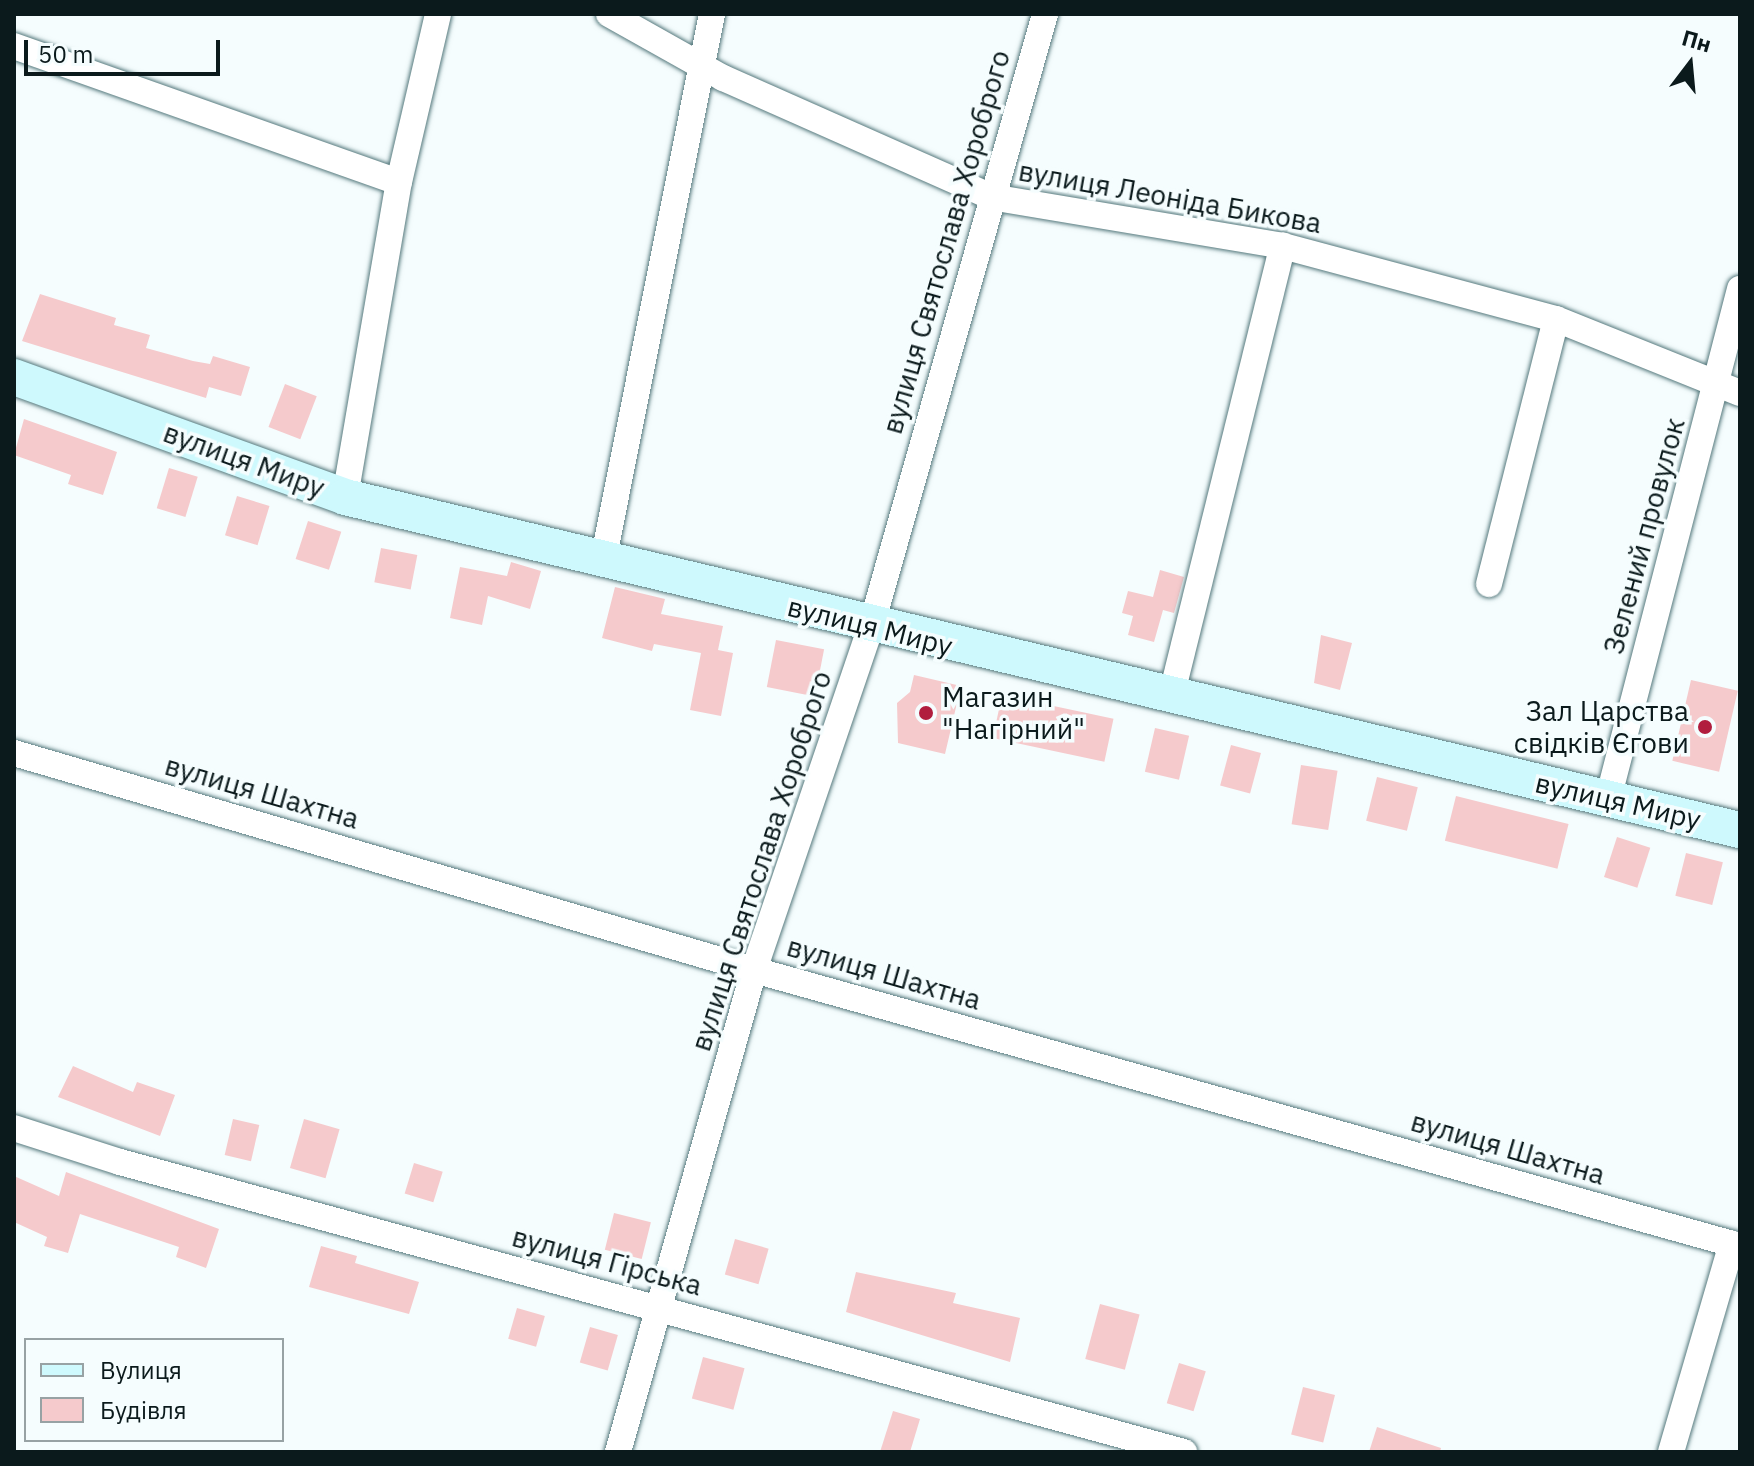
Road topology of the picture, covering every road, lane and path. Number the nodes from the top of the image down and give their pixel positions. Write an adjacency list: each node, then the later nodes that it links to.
1 (438, 14): 7 (street)
2 (609, 14): 6 (street, вулиця Леоніда Бикова)
3 (712, 14): 6 (street)
4 (1045, 14): 8 (street, вулиця Святослава Хороброго)
5 (14, 46): 7 (street)
6 (704, 67): 8 (street, вулиця Леоніда Бикова); 15 (street)
7 (399, 182): 14 (street)
8 (991, 197): 9 (street, вулиця Леоніда Бикова); 17 (street, вулиця Святослава Хороброго)
9 (1283, 246): 11 (street, вулиця Леоніда Бикова); 18 (street)
10 (1740, 289): 13 (street, Зелений провулок)
11 (1556, 319): 13 (street, вулиця Леоніда Бикова); 16 (street)
12 (14, 377): 14 (street, вулиця Миру)
13 (1728, 389): 20 (street, Зелений провулок)
14 (345, 497): 15 (street, вулиця Миру)
15 (603, 561): 17 (street, вулиця Миру)
16 (1489, 584)
17 (871, 627): 18 (street, вулиця Миру); 22 (street, вулиця Святослава Хороброго)
18 (1171, 697): 20 (street, вулиця Миру)
19 (14, 753): 22 (street, вулиця Шахтна)
20 (1608, 799): 21 (street, вулиця Миру)
21 (1740, 830)
22 (754, 970): 24 (street, вулиця Шахтна); 25 (street, вулиця Святослава Хороброго)
23 (14, 1128): 25 (street, вулиця Гірська)
24 (1736, 1245): 28 (street)
25 (662, 1308): 26 (street, вулиця Святослава Хороброго); 27 (street, вулиця Гірська)
26 (618, 1452)
27 (1184, 1452)
28 (1671, 1452)

